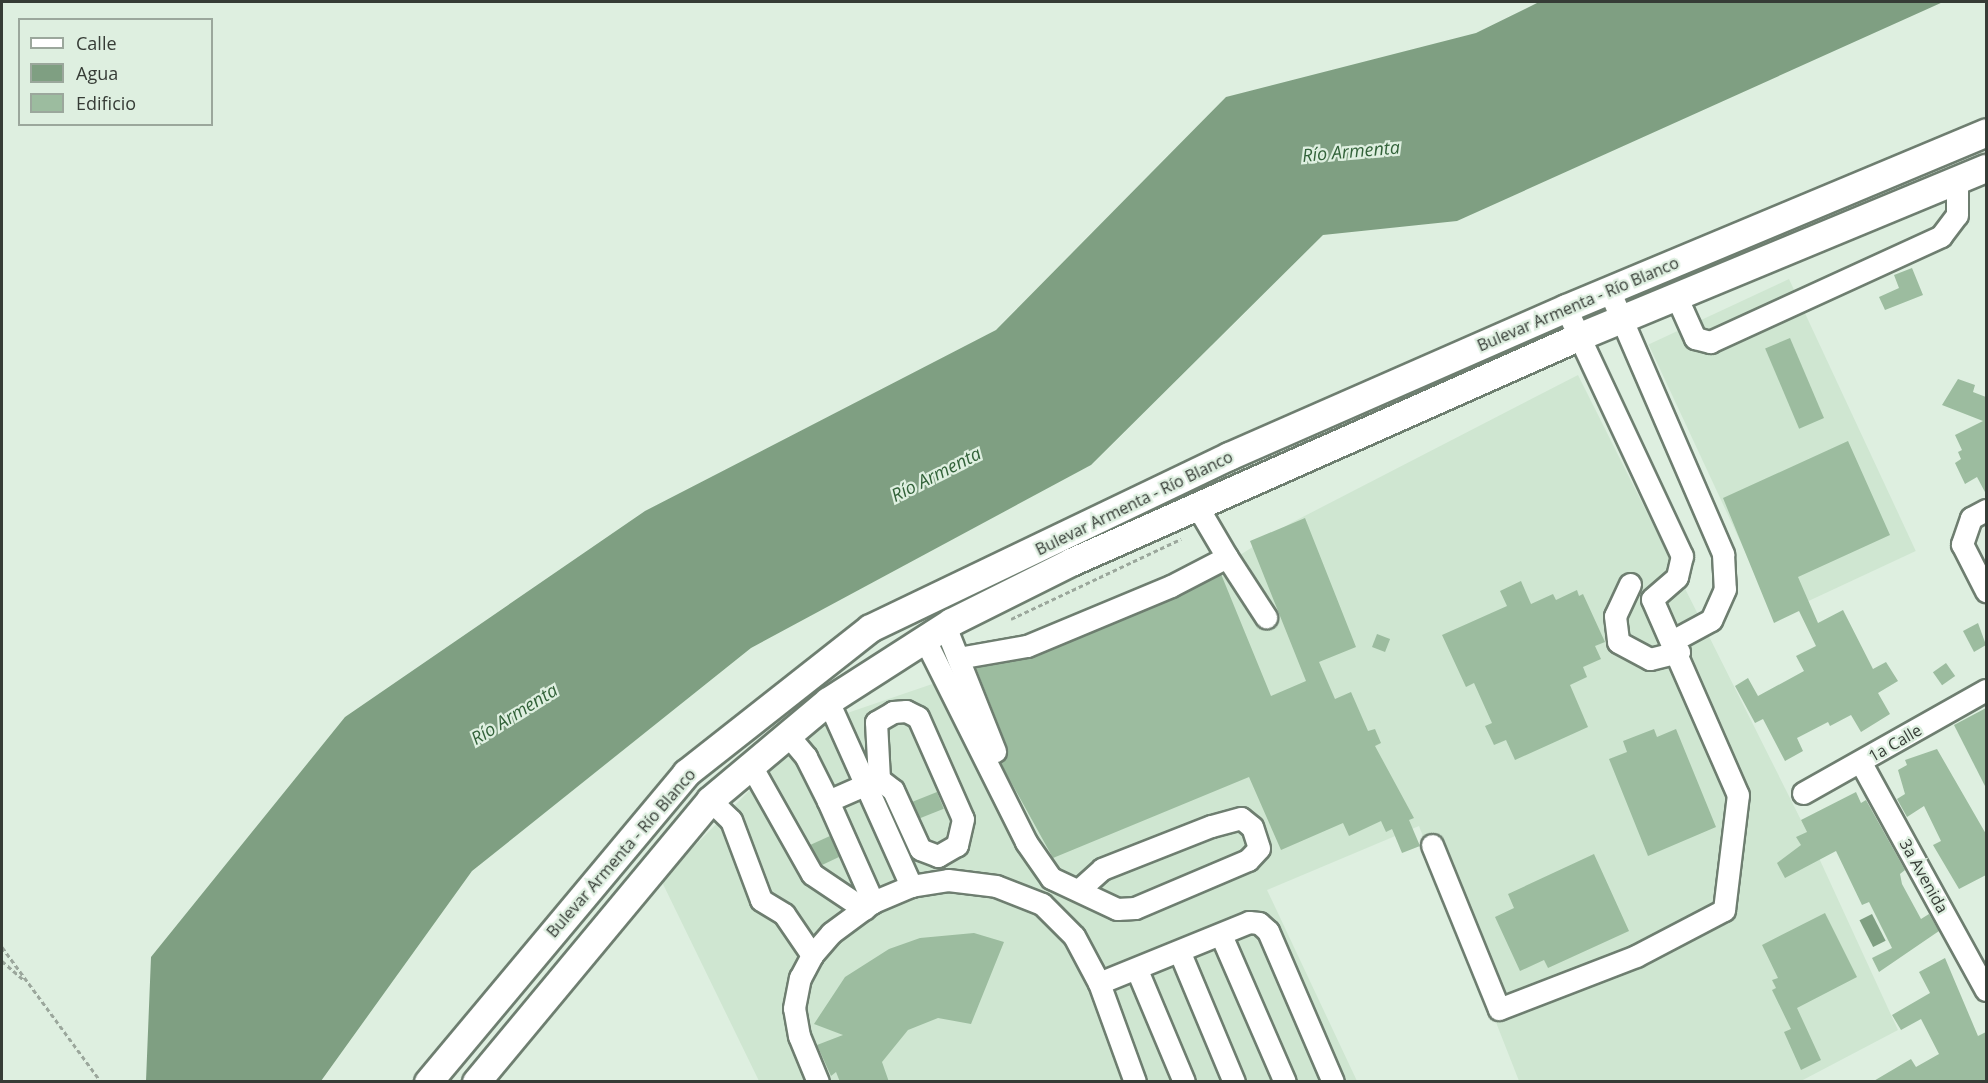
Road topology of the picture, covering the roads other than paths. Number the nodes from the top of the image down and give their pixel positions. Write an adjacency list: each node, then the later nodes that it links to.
1 (1986, 132): 4 (main road, Bulevar Armenta - Río Blanco)
2 (1986, 168): 3 (main road, Bulevar Armenta - Río Blanco)
3 (1953, 182): 6 (main road, Bulevar Armenta - Río Blanco); 6 (street)
4 (1780, 221): 5 (main road, Bulevar Armenta - Río Blanco); 6 (main road)
5 (1609, 290): 7 (main road, Bulevar Armenta - Río Blanco); 8 (street)
6 (1677, 298): 8 (main road, Bulevar Armenta - Río Blanco)
7 (1566, 308): 9 (street); 10 (main road, Bulevar Armenta - Río Blanco)
8 (1623, 320): 9 (main road, Bulevar Armenta - Río Blanco); 20 (street)
9 (1580, 336): 11 (main road, Bulevar Armenta - Río Blanco); 20 (street)
10 (1465, 352): 11 (main road); 17 (main road, Bulevar Armenta - Río Blanco)
11 (1279, 469): 12 (main road, Bulevar Armenta - Río Blanco)
12 (1197, 506): 14 (street); 19 (main road, Bulevar Armenta - Río Blanco)
13 (1986, 510): 16 (street)
14 (1227, 557): 18 (street); 21 (street)
15 (1630, 584): 20 (street)
16 (1986, 591)
17 (920, 607): 24 (main road); 41 (main road, Bulevar Armenta - Río Blanco)
18 (1266, 616)
19 (935, 633): 21 (street); 23 (main road, Bulevar Armenta - Río Blanco); 31 (street)
20 (1676, 646): 30 (street)
21 (958, 658): 31 (street)
22 (1986, 690): 25 (street, 1a Calle)
23 (828, 701): 24 (main road, Bulevar Armenta - Río Blanco); 26 (street)
24 (769, 749): 28 (main road, Bulevar Armenta - Río Blanco); 29 (street); 34 (street)
25 (1861, 763): 27 (street, 1a Calle); 40 (street, 3a Avenida)
26 (871, 783): 26 (street); 29 (street); 32 (street)
27 (1803, 793)
28 (710, 800): 37 (street); 42 (main road, Bulevar Armenta - Río Blanco)
29 (828, 801): 34 (street)
30 (1432, 845)
31 (1032, 852): 33 (street)
32 (912, 886): 34 (street); 39 (street)
33 (1079, 890): 33 (street)
34 (869, 906): 37 (street)
35 (1221, 935): 36 (street); 47 (street); 48 (street)
36 (1180, 953): 38 (street); 46 (street)
37 (812, 955): 43 (street)
38 (1137, 970): 39 (street); 45 (street)
39 (1099, 983): 44 (street)
40 (1986, 990)
41 (428, 1082)
42 (476, 1082)
43 (818, 1082)
44 (1135, 1082)
45 (1184, 1082)
46 (1234, 1082)
47 (1285, 1082)
48 (1333, 1082)

